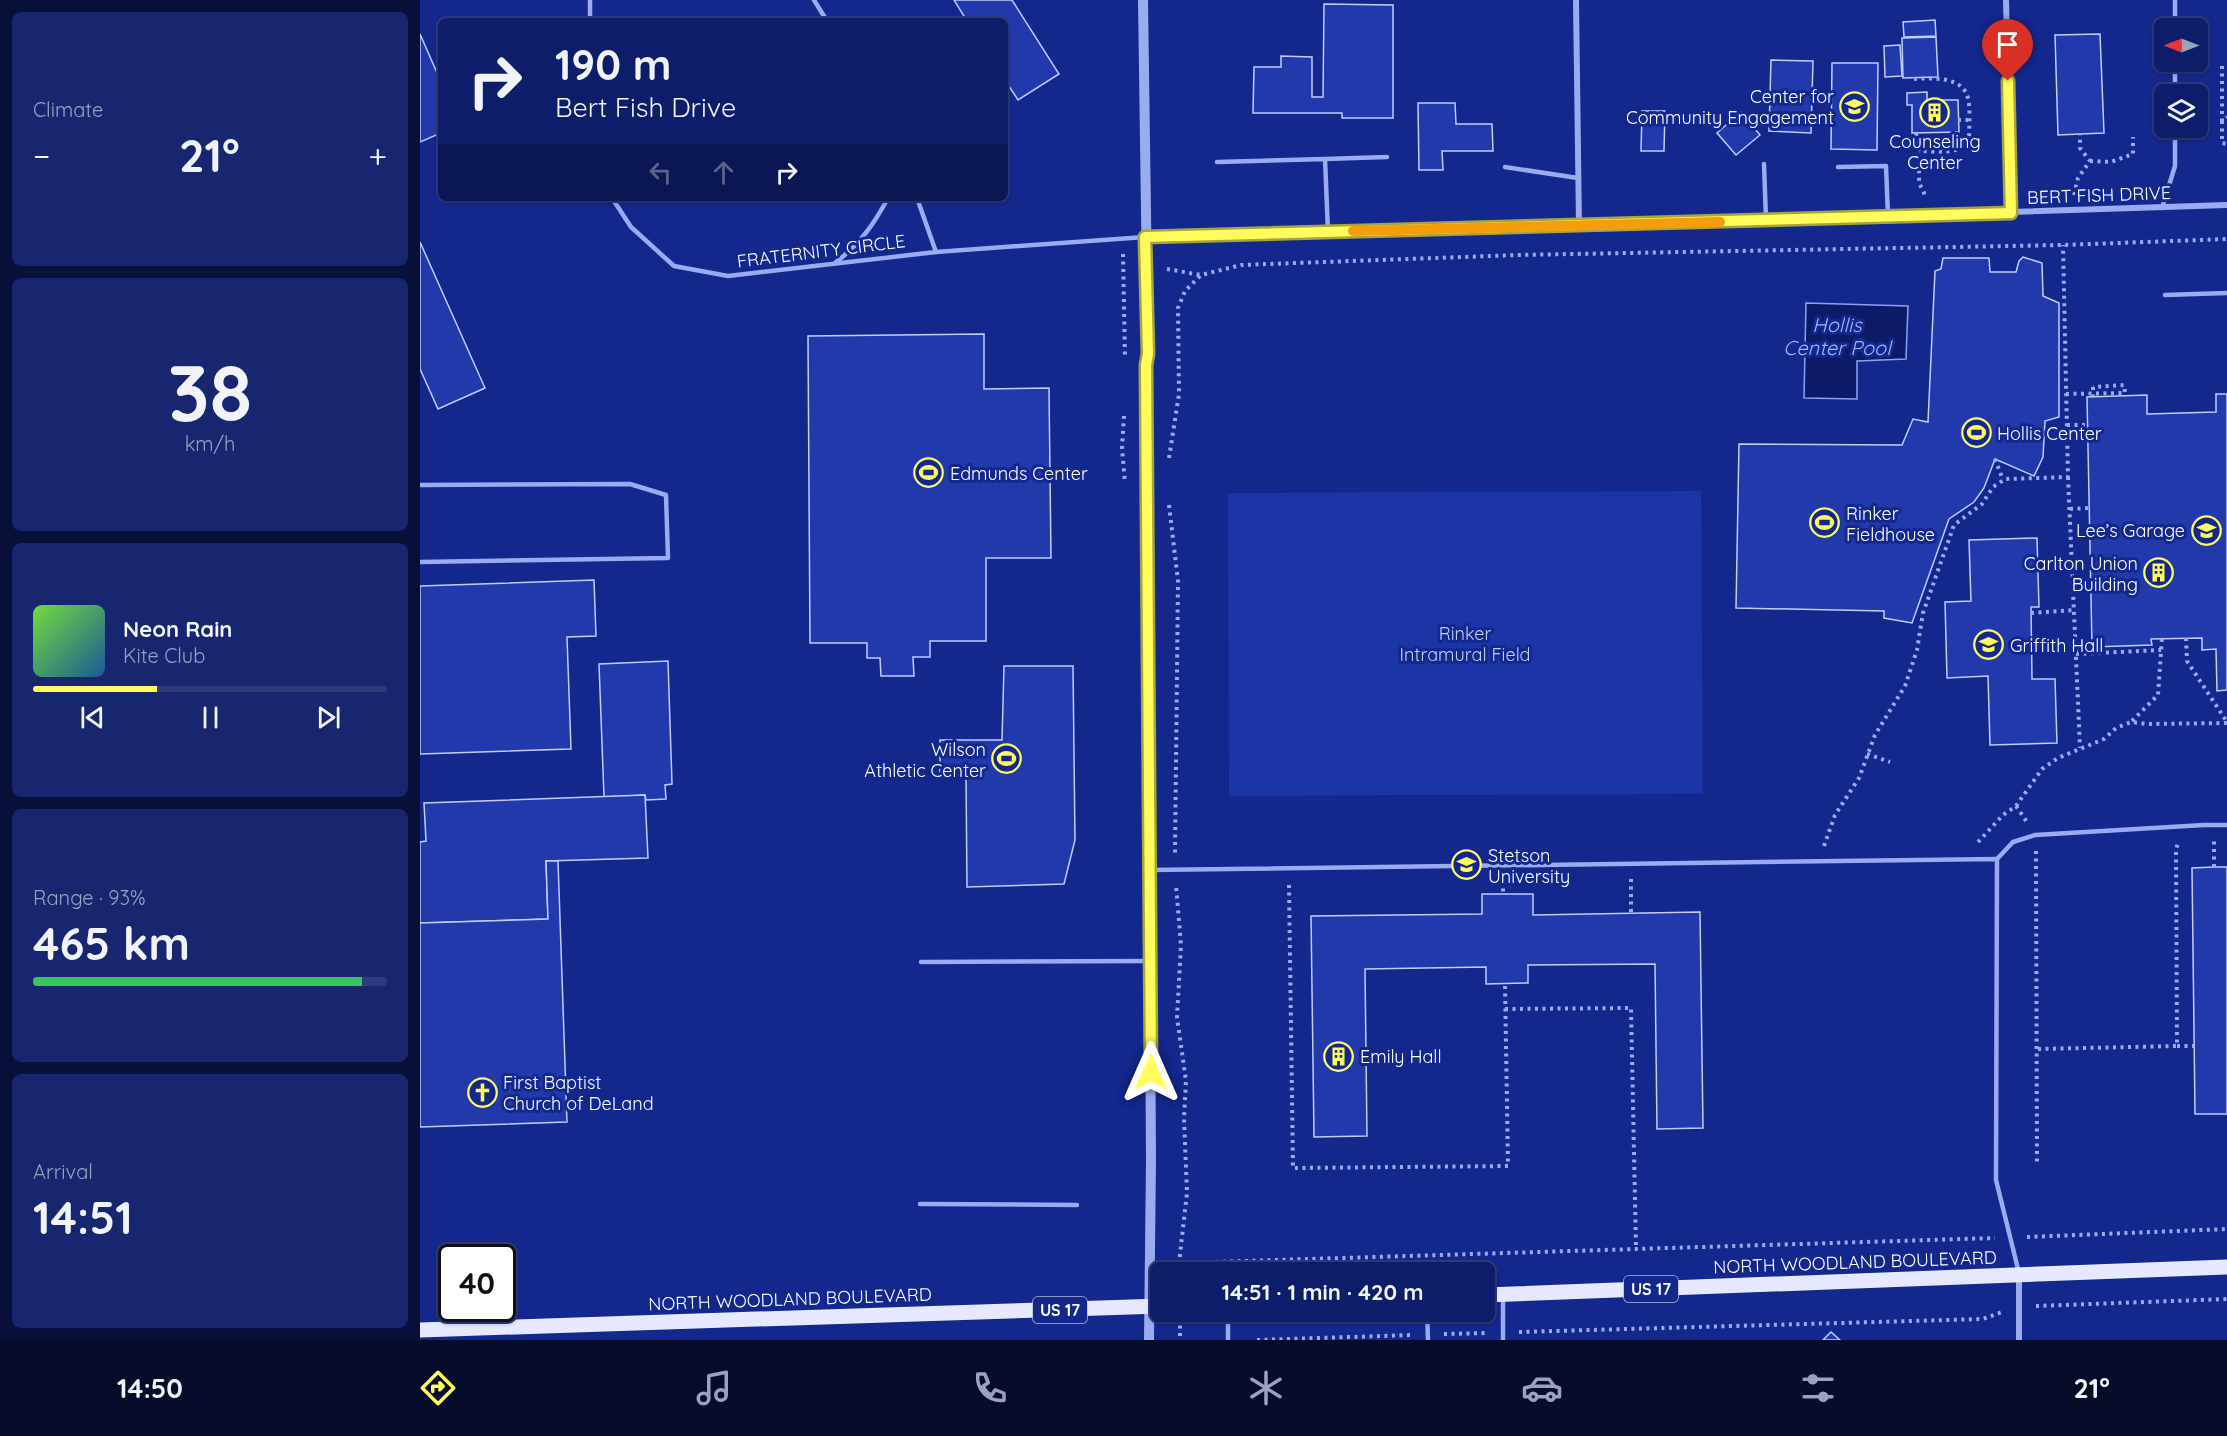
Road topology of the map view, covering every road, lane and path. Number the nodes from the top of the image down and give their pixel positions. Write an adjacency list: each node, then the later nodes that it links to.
1 (590, 0): 7 (lane)
2 (813, 0): 8 (lane)
3 (1143, 0): 42 (street)
4 (1576, 0): 29 (street)
5 (2006, 0): 37 (street)
6 (2175, 0): 9 (lane)
7 (590, 18)
8 (825, 18)
9 (2175, 18)
10 (2222, 66): 15 (path)
11 (1914, 79): 14 (path)
12 (2227, 117): 15 (path)
13 (1958, 120): 14 (path)
14 (1968, 120): 21 (path)
15 (2222, 121): 20 (path)
16 (1916, 134): 21 (path)
17 (2080, 134): 24 (path)
18 (2133, 137): 24 (path)
19 (2175, 138): 36 (lane)
20 (2227, 144)
21 (1919, 152): 34 (path)
22 (1387, 157): 23 (lane)
23 (1325, 159): 25 (lane); 41 (lane)
24 (2090, 161): 30 (path)
25 (1217, 162)
26 (1764, 164): 39 (lane)
27 (1505, 167): 29 (lane)
28 (1838, 167): 38 (lane)
29 (1578, 178): 40 (street)
30 (2074, 196)
31 (614, 201): 46 (lane, FRATERNITY CIRCLE)
32 (886, 201): 46 (lane)
33 (918, 201): 45 (lane, FRATERNITY CIRCLE)
34 (1928, 203)
35 (2227, 205): 36 (street, BERT FISH DRIVE)
36 (2162, 208): 37 (street, BERT FISH DRIVE)
37 (2011, 213): 38 (street, BERT FISH DRIVE)
38 (1888, 217): 39 (street, BERT FISH DRIVE)
39 (1766, 220): 40 (street, BERT FISH DRIVE)
40 (1579, 226): 41 (street, BERT FISH DRIVE)
41 (1328, 232): 42 (street, BERT FISH DRIVE)
42 (1145, 237): 45 (lane); 83 (street)
43 (2227, 239): 44 (path)
44 (2063, 245): 49 (path); 54 (path)
45 (936, 252): 46 (lane, FRATERNITY CIRCLE)
46 (834, 263)
47 (2227, 293): 48 (lane)
48 (2165, 295)
49 (2066, 394): 50 (path, bridge); 52 (path)
50 (2093, 396)
51 (2088, 424): 52 (path)
52 (2067, 425): 55 (path)
53 (1995, 459): 56 (path)
54 (1168, 469)
55 (2068, 477): 56 (path); 59 (path)
56 (2004, 480): 71 (path)
57 (420, 485): 61 (lane)
58 (1168, 502): 82 (path)
59 (2070, 508): 60 (path); 62 (path)
60 (2090, 508)
61 (420, 562)
62 (2074, 610): 63 (path); 67 (path)
63 (2031, 613)
64 (2162, 638): 66 (path)
65 (2186, 638): 69 (path)
66 (2161, 650): 67 (path); 68 (path)
67 (2076, 654): 70 (path)
68 (2131, 722): 69 (path); 70 (path)
69 (2227, 723)
70 (2080, 748): 73 (path)
71 (1867, 754): 72 (path); 79 (path)
72 (1890, 762)
73 (2016, 806): 75 (path); 78 (path)
74 (2227, 825): 75 (lane)
75 (2035, 835): 80 (lane); 98 (path)
76 (2186, 836): 96 (path)
77 (2221, 836): 81 (path)
78 (1976, 845)
79 (1823, 847)
80 (1997, 859): 82 (lane); 103 (lane)
81 (2214, 867)
82 (1176, 869): 83 (lane); 89 (path)
83 (1150, 870): 92 (street)
84 (1619, 879): 85 (path)
85 (1631, 879): 86 (path); 91 (path)
86 (1643, 879)
87 (1514, 880): 90 (path)
88 (1280, 883): 95 (path)
89 (1187, 884)
90 (1503, 894)
91 (1631, 913)
92 (1150, 961): 93 (lane); 105 (street)
93 (921, 962)
94 (1504, 984): 95 (path)
95 (1505, 1009): 104 (path)
96 (2177, 1046): 97 (path); 98 (path)
97 (2194, 1046)
98 (2038, 1049): 99 (path)
99 (2037, 1162)
100 (920, 1204): 101 (lane)
101 (1077, 1205)
102 (2227, 1229): 103 (path)
103 (2011, 1238): 104 (path); 108 (lane)
104 (1636, 1248): 106 (path)
105 (1154, 1262)
106 (1209, 1262)
107 (2227, 1267): 108 (main road, NORTH WOODLAND BOULEVARD / US 17)
108 (2019, 1276): 110 (main road, NORTH WOODLAND BOULEVARD / US 17); 113 (street)
109 (1495, 1294): 110 (main road, NORTH WOODLAND BOULEVARD / US 17)
110 (1503, 1294): 119 (lane)
111 (2227, 1299): 113 (path)
112 (1150, 1306): 118 (main road, NORTH WOODLAND BOULEVARD / US 17)
113 (2019, 1306): 119 (path); 126 (street)
114 (1152, 1322): 121 (street)
115 (1180, 1322): 122 (path)
116 (1228, 1322): 123 (lane)
117 (1427, 1322): 120 (lane)
118 (420, 1330)
119 (1503, 1332): 120 (path); 125 (lane)
120 (1428, 1337): 124 (path)
121 (1149, 1340)
122 (1180, 1340)
123 (1228, 1340)
124 (1257, 1340)
125 (1503, 1340)
126 (2019, 1340)

